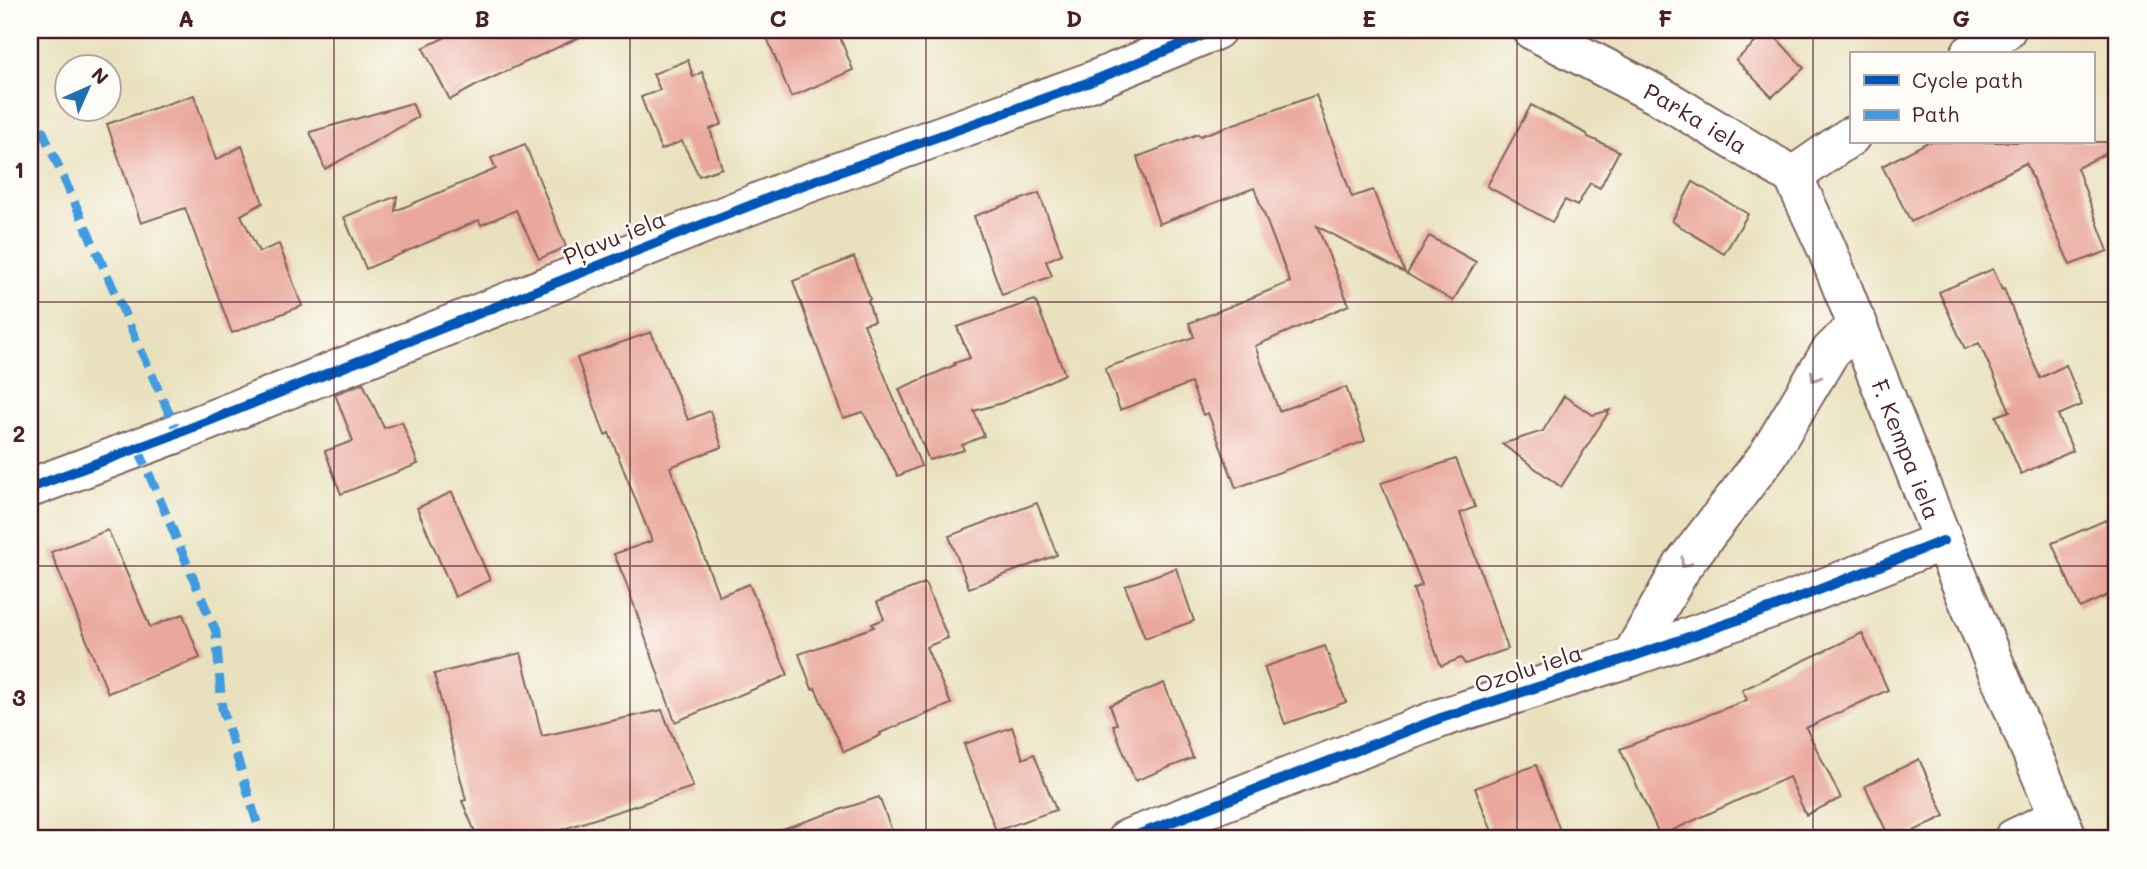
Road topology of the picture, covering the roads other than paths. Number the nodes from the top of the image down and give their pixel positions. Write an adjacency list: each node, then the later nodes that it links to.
1 (1216, 30): 8 (street, Pļavu iela)
2 (1532, 30): 6 (street, Parka iela)
3 (2006, 30): 4 (street)
4 (1973, 52)
5 (1850, 137): 6 (street)
6 (1793, 176): 7 (street, F. Kempa iela)
7 (1858, 324): 9 (street, F. Kempa iela); 10 (street, one-way to 10)
8 (30, 488)
9 (1943, 541): 10 (street, Ozolu iela); 11 (street, F. Kempa iela)
10 (1630, 657): 12 (street, Ozolu iela)
11 (2063, 828): 13 (street)
12 (1127, 839)
13 (2013, 839)

